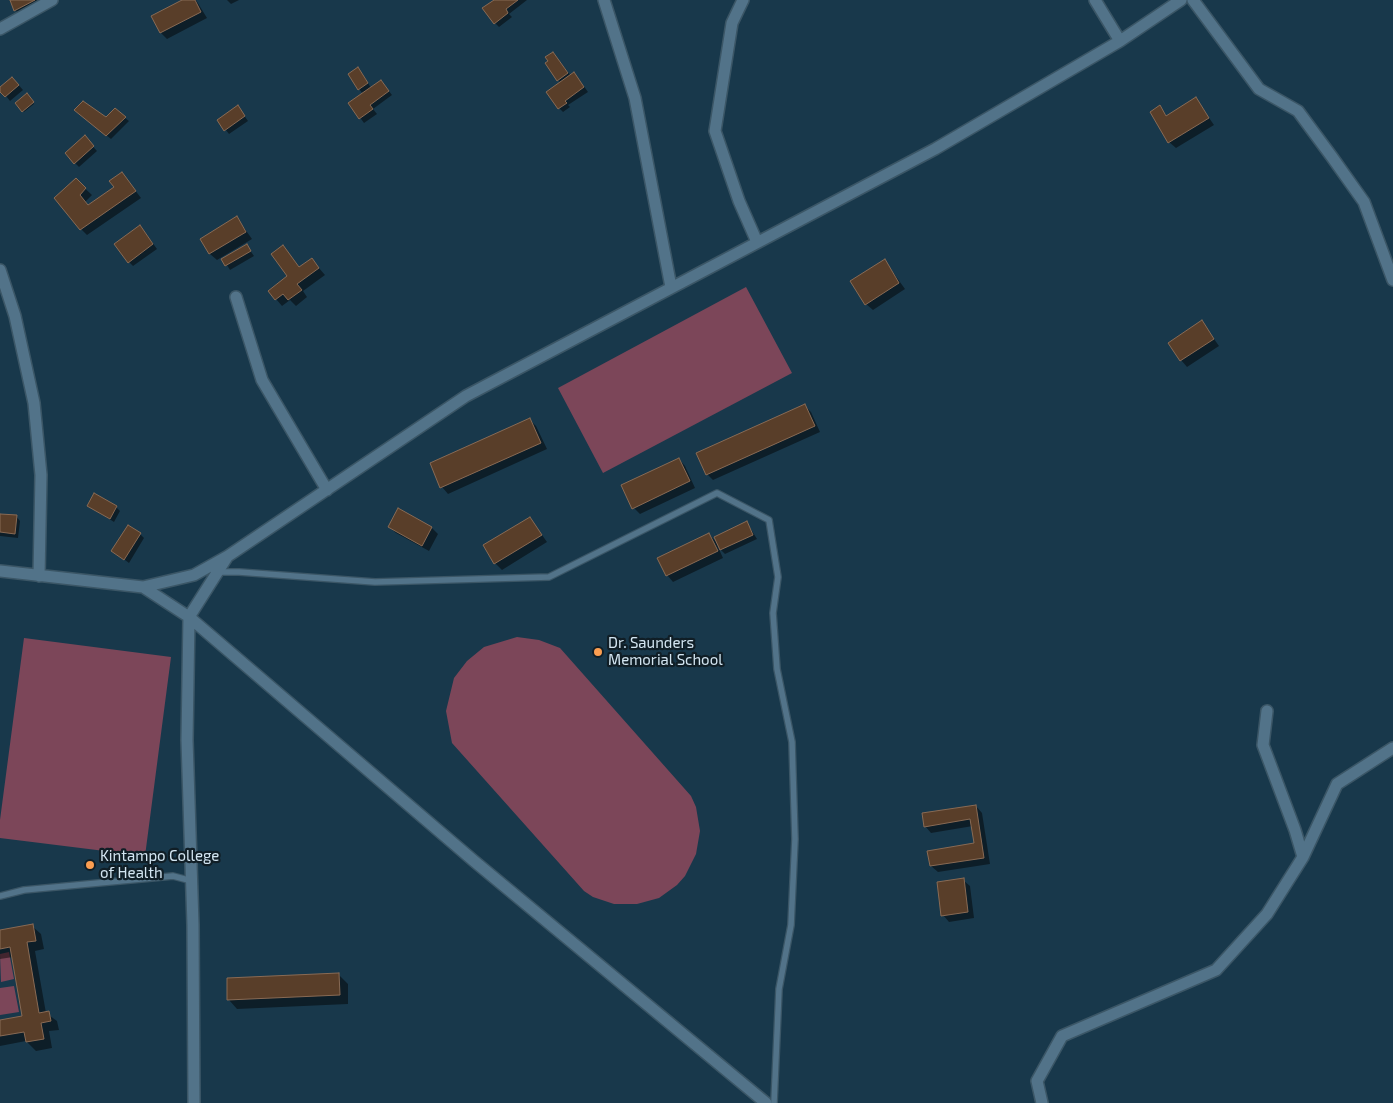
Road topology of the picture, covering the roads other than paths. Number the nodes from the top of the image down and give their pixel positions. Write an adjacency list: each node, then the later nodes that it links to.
1 (52, 0): 7 (street)
2 (604, 0): 12 (street)
3 (743, 0): 9 (street)
4 (1095, 0): 8 (street)
5 (1181, 0): 8 (street)
6 (1192, 0): 11 (street)
7 (0, 29)
8 (1120, 41): 9 (street)
9 (757, 242): 12 (street)
10 (0, 270): 18 (street)
11 (1393, 280)
12 (672, 287): 14 (street)
13 (236, 297): 14 (street)
14 (327, 490): 15 (street)
15 (228, 556): 17 (street); 19 (street)
16 (0, 571): 18 (street)
17 (217, 572): 20 (street); 28 (lane)
18 (39, 576): 19 (street)
19 (143, 587): 20 (street)
20 (189, 617): 24 (street); 27 (street)
21 (1267, 710): 23 (street)
22 (1393, 748): 23 (street)
23 (1303, 857): 29 (street)
24 (192, 881): 25 (lane); 26 (street)
25 (0, 896)
26 (194, 1103)
27 (766, 1103)
28 (774, 1103)
29 (1042, 1103)

